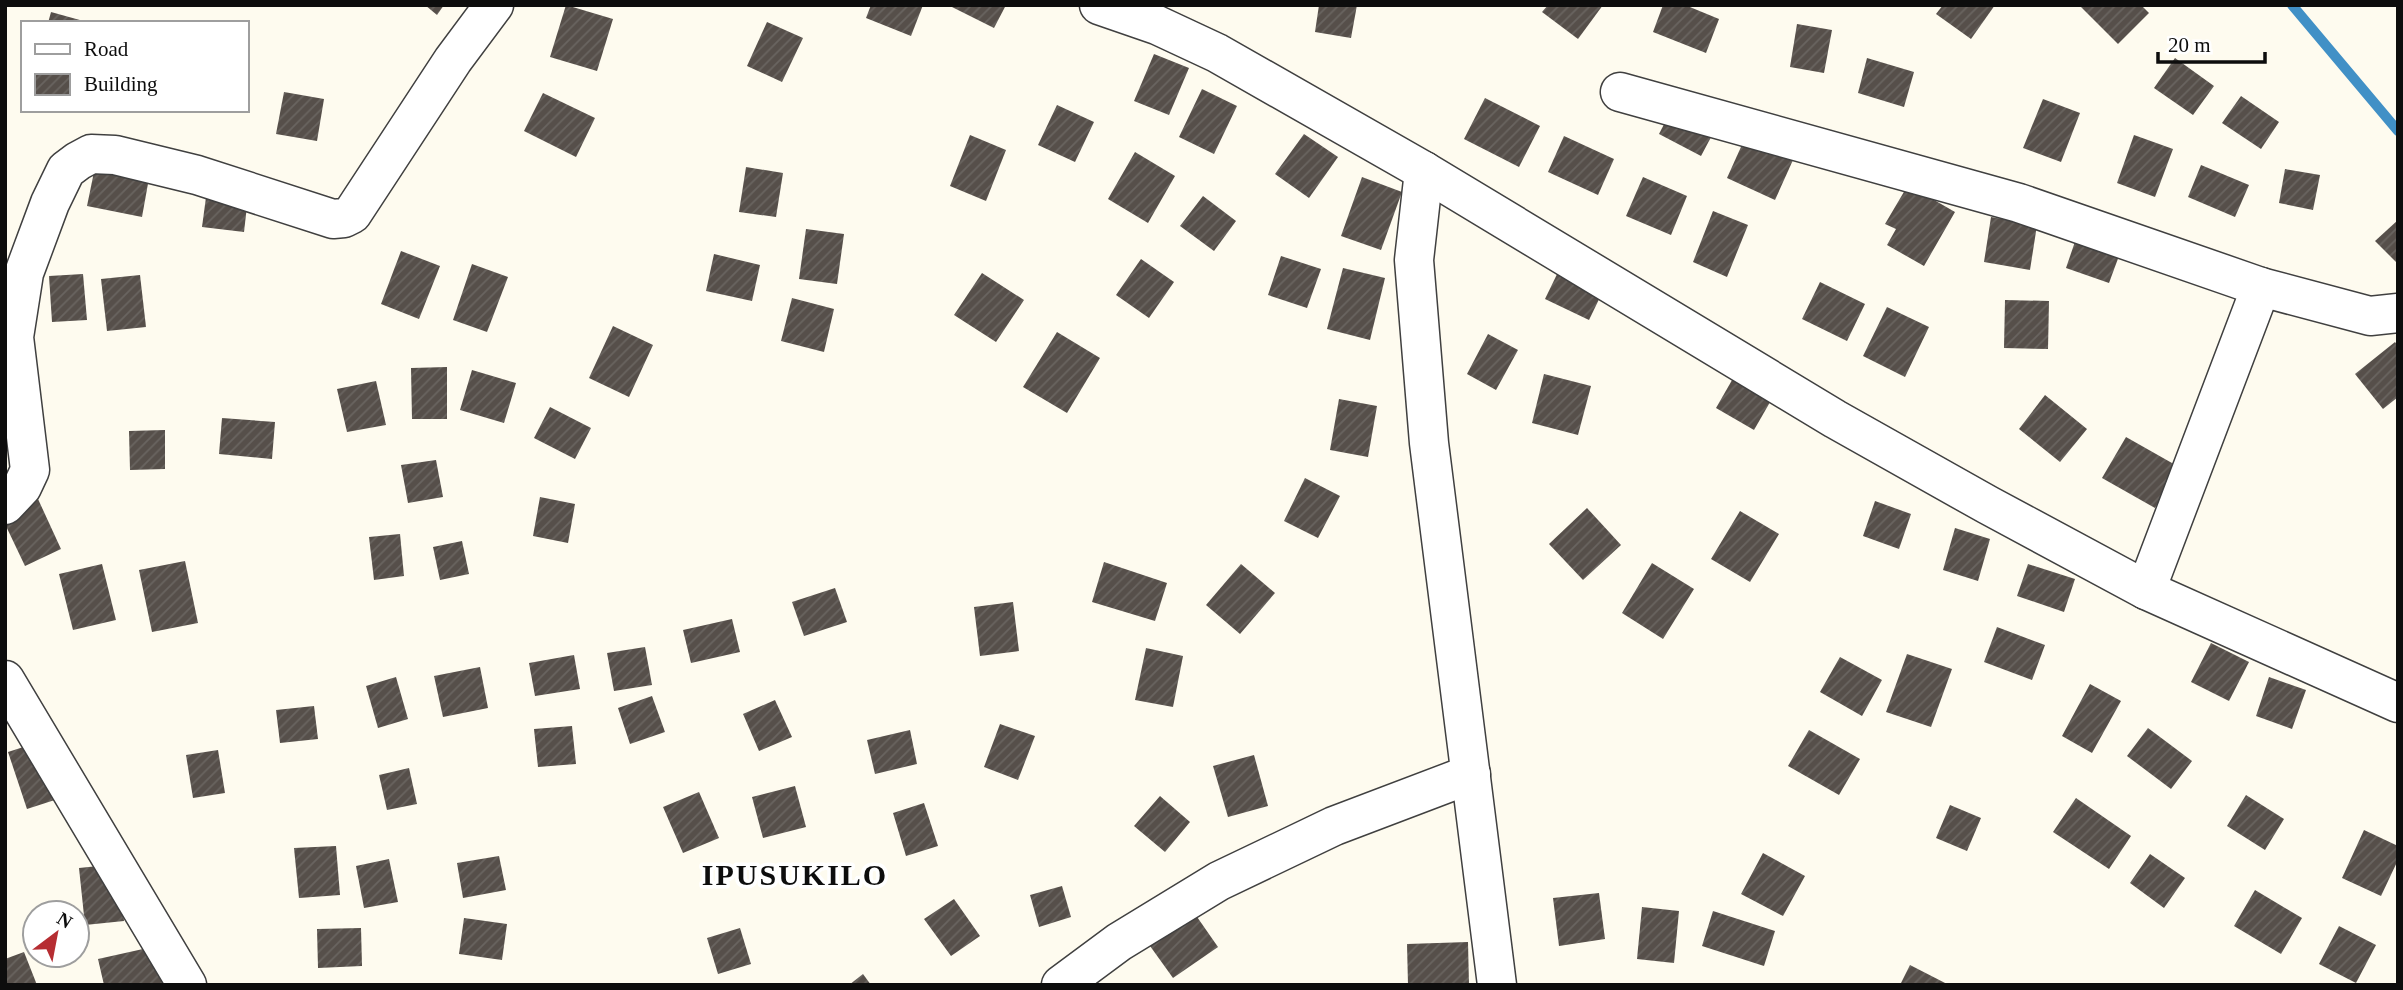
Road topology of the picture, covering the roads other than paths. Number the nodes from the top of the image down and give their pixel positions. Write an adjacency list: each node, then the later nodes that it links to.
1 (494, 5): 7 (street)
2 (1100, 5): 4 (street)
3 (1620, 92): 5 (street)
4 (1424, 172): 8 (street); 11 (street)
5 (2261, 287): 6 (street); 8 (street)
6 (2398, 313)
7 (5, 505)
8 (2146, 590): 10 (street)
9 (5, 680): 12 (street)
10 (2398, 703)
11 (1471, 774): 13 (street); 14 (street)
12 (187, 985)
13 (1061, 985)
14 (1497, 985)

